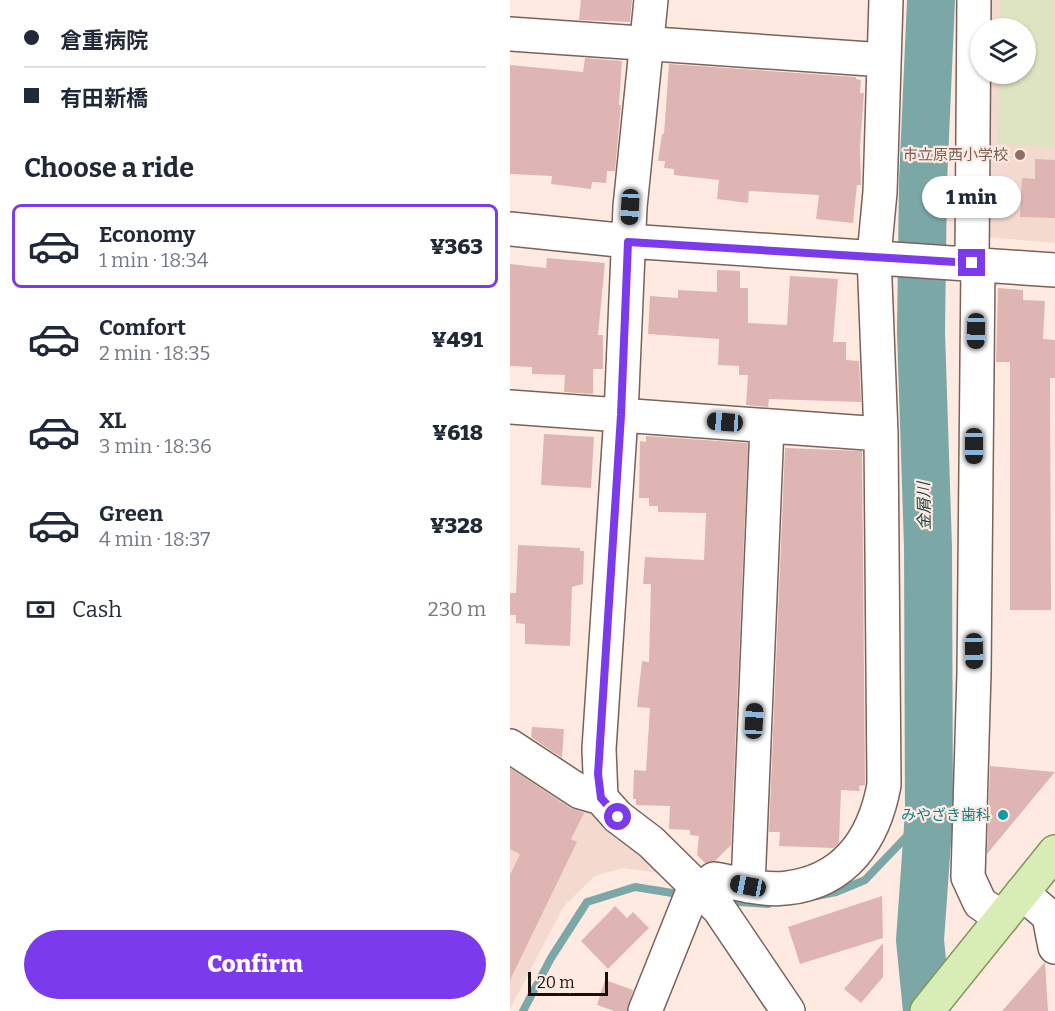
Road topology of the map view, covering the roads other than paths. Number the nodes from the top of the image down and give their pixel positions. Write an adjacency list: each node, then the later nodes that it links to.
1 (651, 0): 5 (street)
2 (886, 0): 6 (street)
3 (974, 0): 10 (street)
4 (510, 34): 5 (street)
5 (648, 42): 6 (street); 8 (street)
6 (884, 60): 9 (street)
7 (510, 229): 8 (street)
8 (628, 242): 9 (street); 13 (street)
9 (874, 256): 10 (street); 15 (street)
10 (975, 264): 11 (street); 22 (street)
11 (1055, 270)
12 (510, 407): 13 (street)
13 (621, 415): 14 (street); 17 (street)
14 (767, 426): 15 (street); 19 (street)
15 (881, 434): 19 (street)
16 (510, 746): 17 (street)
17 (601, 798): 21 (street)
18 (1055, 852): 20 (main road)
19 (748, 886): 21 (street)
20 (1022, 892): 22 (main road); 23 (street)
21 (697, 893): 24 (street); 25 (street)
22 (1002, 918): 26 (main road)
23 (1055, 947)
24 (645, 1011)
25 (788, 1011)
26 (927, 1011)

